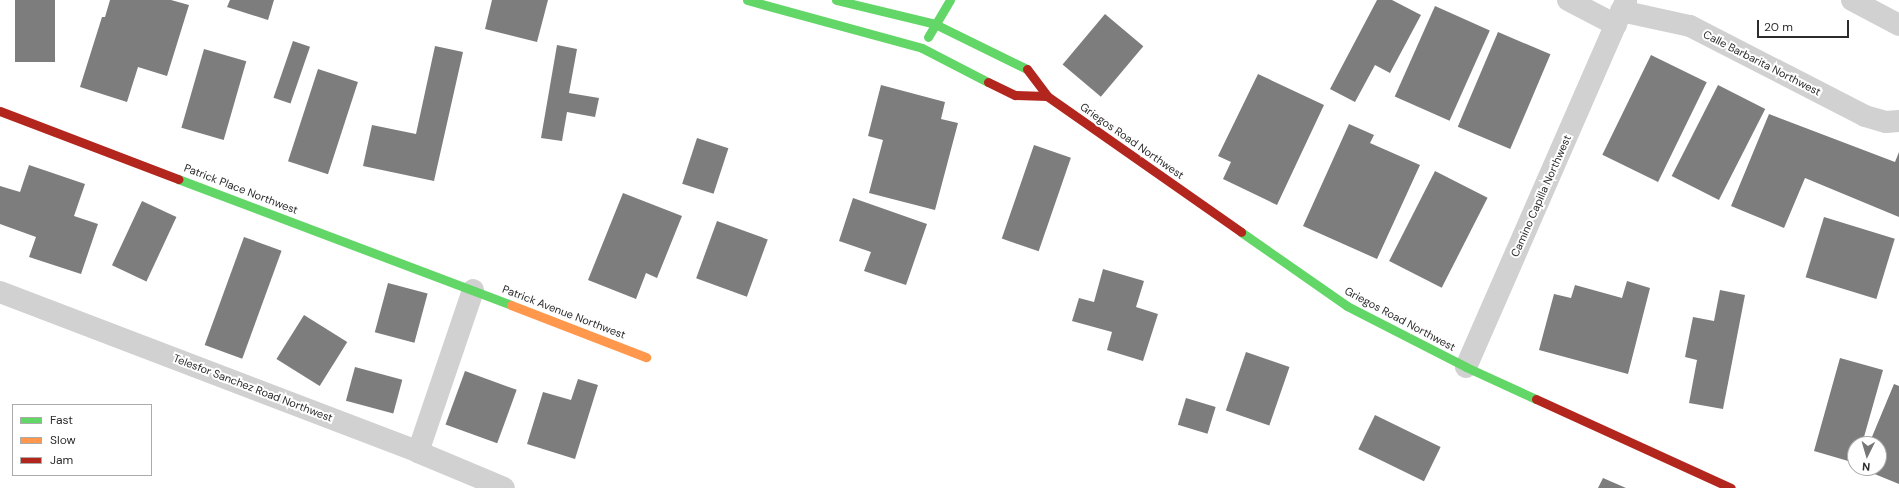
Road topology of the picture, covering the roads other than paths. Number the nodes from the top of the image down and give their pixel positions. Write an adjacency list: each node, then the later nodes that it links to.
1 (747, 0): 9 (main road)
2 (836, 0): 7 (main road, Griegos Road Northwest)
3 (950, 0): 7 (main road)
4 (1568, 0): 6 (street, Calle Barbarita Northwest)
5 (1852, 0): 8 (street)
6 (1621, 12): 12 (street, Calle Barbarita Northwest); 16 (street, Camino Capilla Northwest)
7 (936, 24): 9 (main road); 10 (main road, Griegos Road Northwest)
8 (1899, 25)
9 (922, 48): 10 (main road)
10 (1047, 96): 16 (main road, Griegos Road Northwest)
11 (0, 111): 13 (main road, Patrick Place Northwest)
12 (1899, 121)
13 (473, 290): 15 (main road, Patrick Avenue Northwest); 17 (street)
14 (0, 292): 17 (street, Telesfor Sanchez Road Northwest)
15 (646, 357)
16 (1466, 367): 19 (main road, Griegos Road Northwest)
17 (418, 452): 18 (street, Telesfor Sanchez Road Northwest)
18 (504, 488)
19 (1731, 488)

